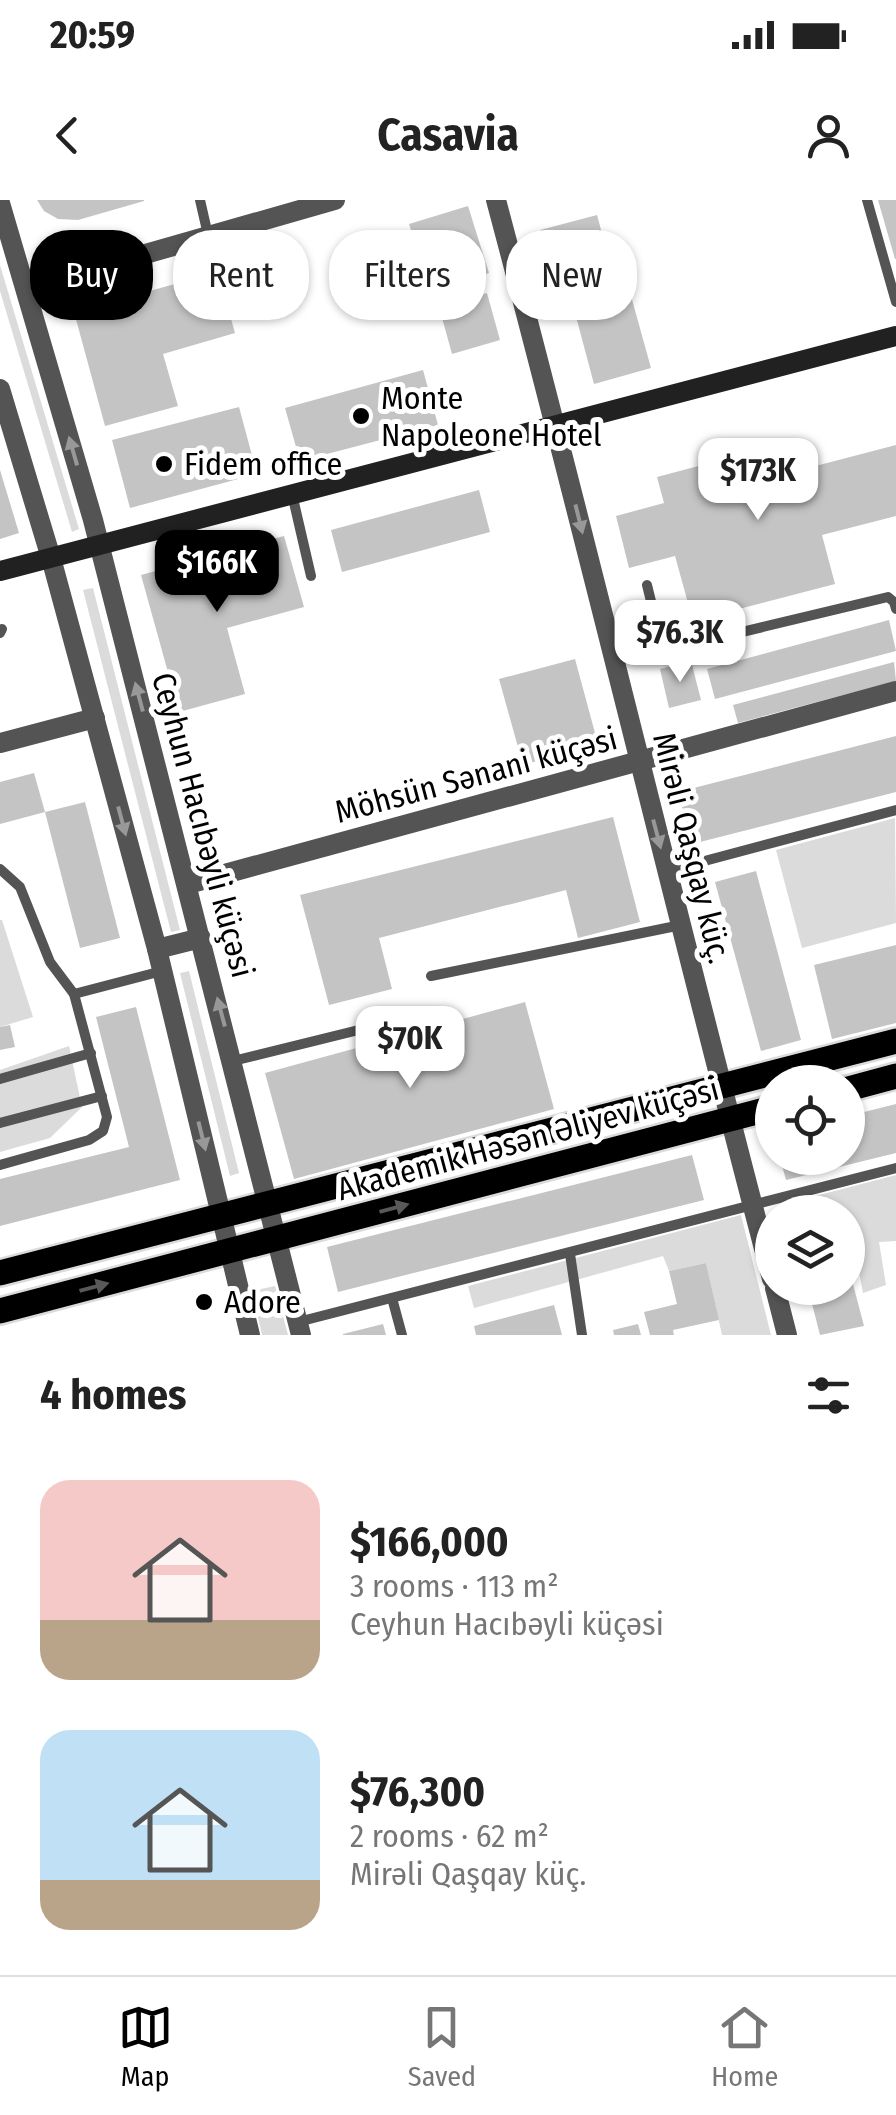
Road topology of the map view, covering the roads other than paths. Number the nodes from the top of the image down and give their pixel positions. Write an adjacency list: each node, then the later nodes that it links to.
1 (200, 200): 6 (lane)
2 (335, 200): 7 (street)
3 (496, 200): 13 (street, Mirəli Qaşqay küç.)
4 (867, 200): 10 (lane)
5 (0, 203): 9 (street, Ceyhun Hacıbəyli küçəsi)
6 (207, 230)
7 (229, 230)
8 (173, 246): 9 (street)
9 (26, 288): 15 (street, Ceyhun Hacıbəyli küçəsi, one-way to 9)
10 (896, 302)
11 (896, 336): 13 (main road)
12 (0, 389): 16 (street)
13 (556, 424): 14 (main road); 24 (street, Mirəli Qaşqay küç., one-way to 24)
14 (292, 493): 15 (main road); 18 (lane)
15 (99, 545): 16 (main road); 28 (street, Ceyhun Hacıbəyli küçəsi, one-way to 15)
16 (51, 558): 17 (main road); 22 (street)
17 (0, 572)
18 (311, 576)
19 (647, 585): 20 (lane)
20 (896, 609)
21 (896, 691): 24 (street, Möhsün Sənani küçəsi)
22 (95, 718): 23 (street); 31 (street, one-way to 31)
23 (0, 743)
24 (638, 762): 27 (street, Mirəli Qaşqay küç., one-way to 27); 28 (street, Möhsün Sənani küçəsi)
25 (896, 810): 27 (lane)
26 (0, 869): 34 (lane)
27 (667, 871): 29 (street, Mirəli Qaşqay küç.)
28 (188, 884): 30 (street, Ceyhun Hacıbəyli küçəsi)
29 (681, 925): 33 (lane); 42 (street, Mirəli Qaşqay küç.)
30 (201, 938): 31 (street); 38 (street, Ceyhun Hacıbəyli küçəsi, one-way to 30)
31 (157, 949): 32 (street)
32 (162, 971): 34 (lane); 52 (street, one-way to 52)
33 (432, 976)
34 (74, 994): 37 (lane)
35 (395, 1020): 38 (lane)
36 (896, 1042): 42 (main road, Akademik Həsən Əliyev küçəsi)
37 (91, 1054): 40 (lane); 43 (lane)
38 (234, 1061): 49 (street, Ceyhun Hacıbəyli küçəsi)
39 (896, 1076): 41 (main road)
40 (0, 1080)
41 (865, 1084)
42 (722, 1087): 45 (street, Mirəli Qaşqay küç.); 49 (main road, Akademik Həsən Əliyev küçəsi)
43 (102, 1096): 46 (lane); 47 (lane)
44 (755, 1112): 45 (main road, Akademik Həsən Əliyev küçəsi)
45 (730, 1119): 50 (street, Mirəli Qaşqay küç.); 53 (main road, Akademik Həsən Əliyev küçəsi, one-way to 45)
46 (0, 1124)
47 (0, 1165)
48 (896, 1168): 50 (lane)
49 (279, 1201): 52 (main road, Akademik Həsən Əliyev küçəsi); 53 (street, Ceyhun Hacıbəyli küçəsi)
50 (753, 1204): 51 (street, Mirəli Qaşqay küç.); 55 (lane)
51 (755, 1212)
52 (209, 1219): 54 (street); 56 (main road)
53 (286, 1246): 54 (main road, Akademik Həsən Əliyev küçəsi); 60 (street)
54 (218, 1254): 59 (main road, one-way to 54); 61 (street)
55 (570, 1254): 57 (lane); 63 (lane)
56 (5, 1272)
57 (392, 1298): 60 (lane); 62 (lane)
58 (780, 1305): 64 (street)
59 (0, 1311)
60 (300, 1328)
61 (250, 1335)
62 (402, 1335)
63 (582, 1335)
64 (788, 1335)

